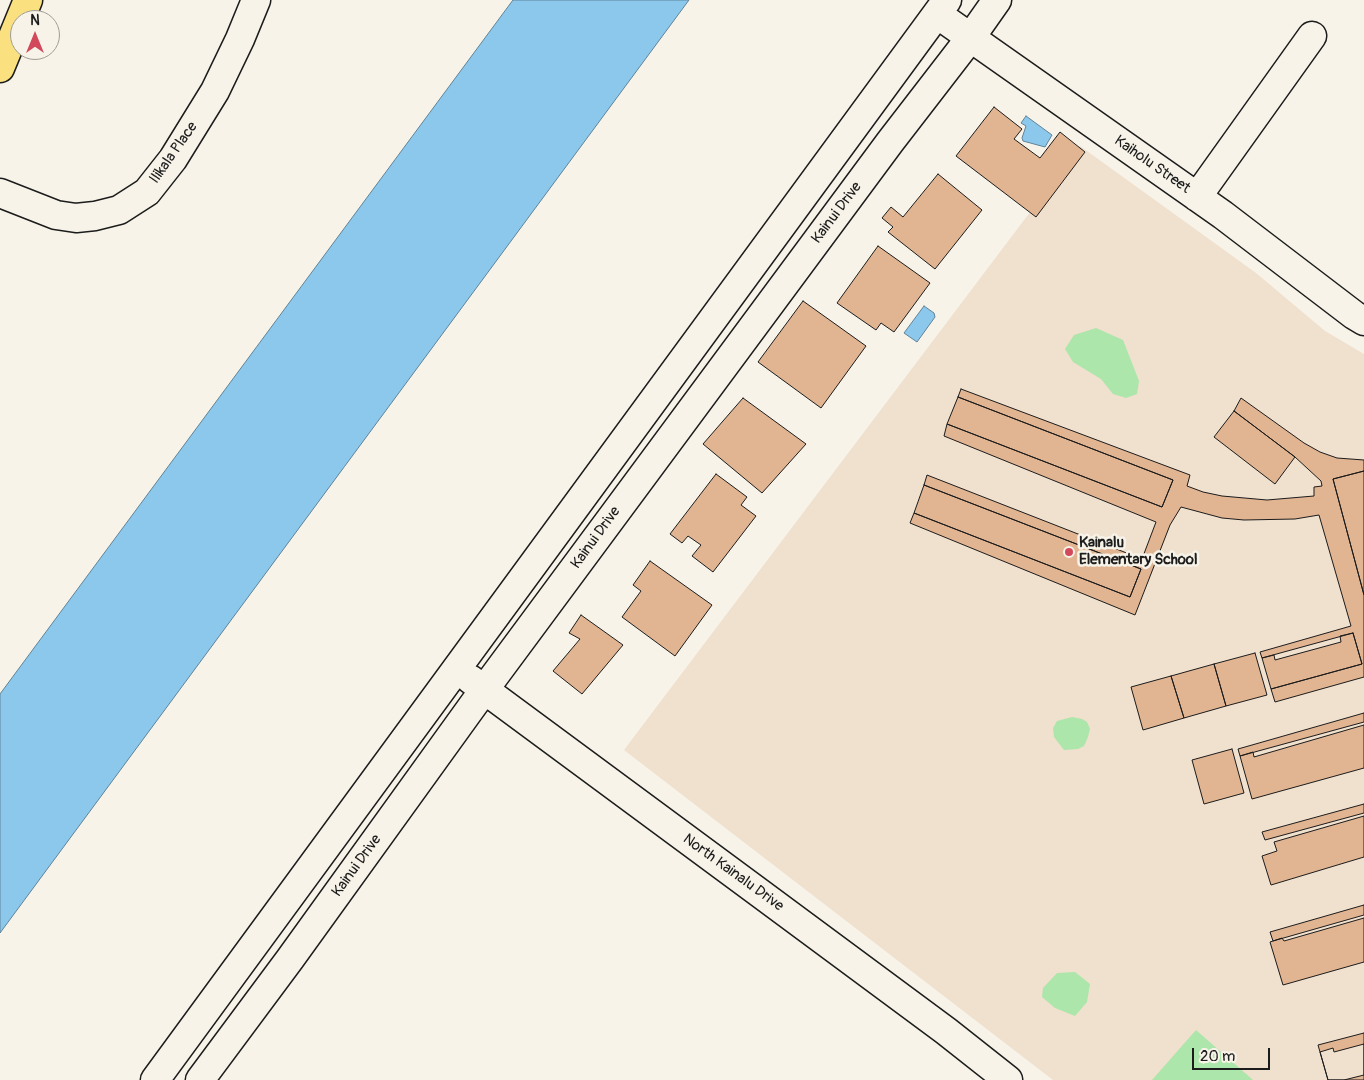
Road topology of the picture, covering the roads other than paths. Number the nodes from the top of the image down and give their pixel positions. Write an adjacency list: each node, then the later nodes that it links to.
1 (28, 0): 7 (main road)
2 (256, 0): 8 (street, Ilikala Place)
3 (997, 0): 6 (street, Kainui Drive)
4 (942, 7): 6 (street, Kaiholu Street); 11 (street)
5 (1312, 36): 9 (street)
6 (971, 37): 9 (street, Kaiholu Street); 12 (street, Kainui Drive)
7 (0, 68)
8 (0, 193)
9 (1197, 197): 10 (street, Kaiholu Street)
10 (1364, 321)
11 (457, 670): 12 (street, North Kainalu Drive); 13 (street)
12 (484, 690): 14 (street, Kainui Drive); 15 (street, North Kainalu Drive)
13 (155, 1080)
14 (200, 1080)
15 (1008, 1080)

